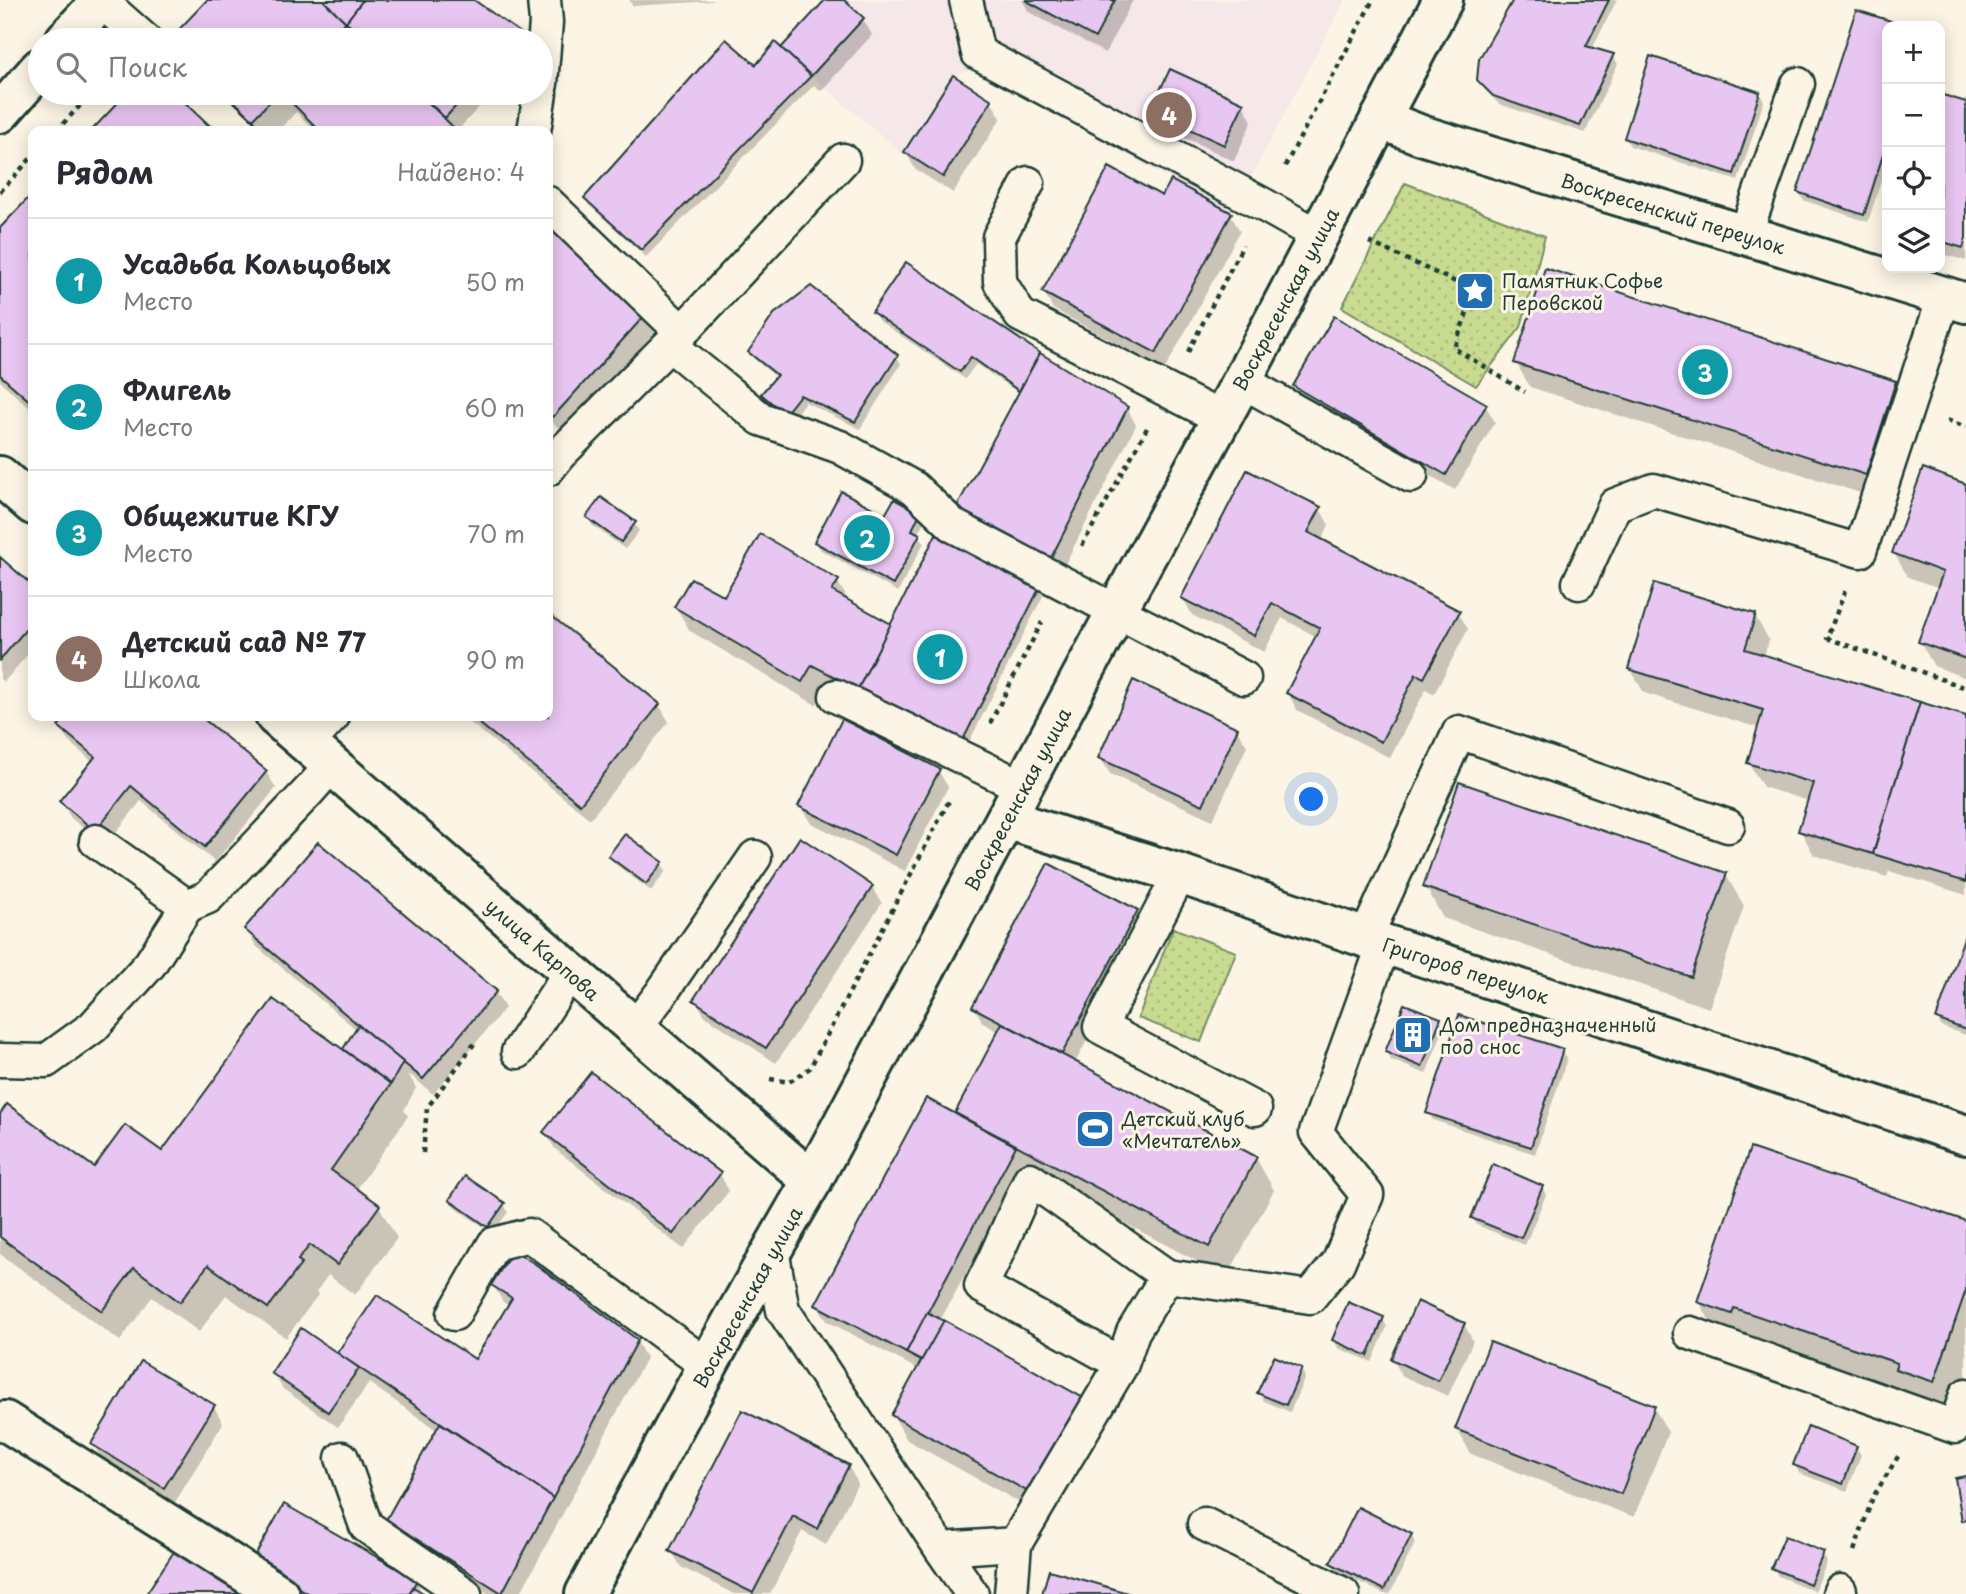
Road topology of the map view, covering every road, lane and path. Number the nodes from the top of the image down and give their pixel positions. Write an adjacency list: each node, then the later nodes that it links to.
1 (544, 0): 8 (lane)
2 (967, 0): 23 (lane)
3 (1373, 0): 23 (path)
4 (1443, 0): 15 (street, Воскресенская улица)
5 (101, 1): 6 (street); 7 (lane)
6 (76, 28)
7 (131, 28)
8 (546, 28)
9 (28, 82): 14 (street)
10 (1798, 84): 25 (lane)
11 (81, 105): 16 (path)
12 (213, 105): 17 (lane)
13 (538, 105): 18 (lane)
14 (0, 113)
15 (1380, 119): 25 (street, Воскресенский переулок); 26 (street, Воскресенская улица)
16 (61, 126)
17 (235, 126)
18 (535, 126)
19 (843, 160): 29 (lane)
20 (28, 161): 22 (path)
21 (1028, 183): 31 (lane)
22 (0, 192)
23 (1264, 205): 26 (lane); 31 (path)
24 (553, 209): 29 (lane)
25 (1745, 235): 28 (street, Воскресенский переулок)
26 (1319, 236): 30 (street, Воскресенская улица)
27 (1365, 240): 32 (path)
28 (1955, 300): 38 (lane)
29 (676, 339): 34 (lane); 39 (lane)
30 (1241, 381): 33 (street, Воскресенская улица); 36 (lane)
31 (1168, 391): 33 (lane); 39 (path)
32 (1525, 392)
33 (1221, 418): 41 (street, Воскресенская улица)
34 (553, 455)
35 (0, 476): 37 (street)
36 (1411, 476)
37 (28, 501)
38 (1860, 551): 40 (lane); 43 (path)
39 (1062, 583): 41 (lane); 48 (path)
40 (1579, 583)
41 (1116, 612): 42 (lane); 49 (street, Воскресенская улица)
42 (1244, 678)
43 (1966, 688)
44 (836, 696): 48 (lane)
45 (281, 721): 47 (street, улица Карпова)
46 (331, 721): 47 (lane)
47 (319, 755): 54 (lane); 56 (street, улица Карпова)
48 (970, 761): 49 (lane); 61 (path)
49 (1014, 803): 53 (street, Григоров переулок); 65 (street, Воскресенская улица)
50 (1728, 826): 55 (lane)
51 (96, 841): 54 (lane)
52 (755, 857): 57 (lane)
53 (1180, 874): 55 (street, Григоров переулок); 62 (lane)
54 (187, 906): 60 (lane)
55 (1375, 940): 63 (street, Григоров переулок); 67 (lane)
56 (570, 972): 57 (street, улица Карпова); 59 (lane)
57 (635, 1028): 65 (street, улица Карпова)
58 (475, 1042): 64 (path)
59 (518, 1052)
60 (0, 1060)
61 (768, 1079)
62 (1255, 1109)
63 (1966, 1135)
64 (423, 1153)
65 (812, 1181): 66 (street, Воскресенская улица)
66 (772, 1250): 71 (street, Воскресенская улица); 78 (lane)
67 (1167, 1276): 70 (lane); 70 (lane)
68 (454, 1314): 71 (lane)
69 (1689, 1333): 74 (lane)
70 (1122, 1364): 77 (lane)
71 (708, 1366): 82 (street, Воскресенская улица)
72 (1966, 1395): 74 (lane)
73 (3, 1418): 80 (street)
74 (1937, 1421): 79 (path)
75 (342, 1458): 81 (lane)
76 (1204, 1524): 85 (lane)
77 (1015, 1544): 78 (lane); 84 (lane)
78 (941, 1549): 83 (lane)
79 (1839, 1593)
80 (279, 1594)
81 (466, 1594)
82 (585, 1594)
83 (972, 1594)
84 (1011, 1594)
85 (1343, 1594)

